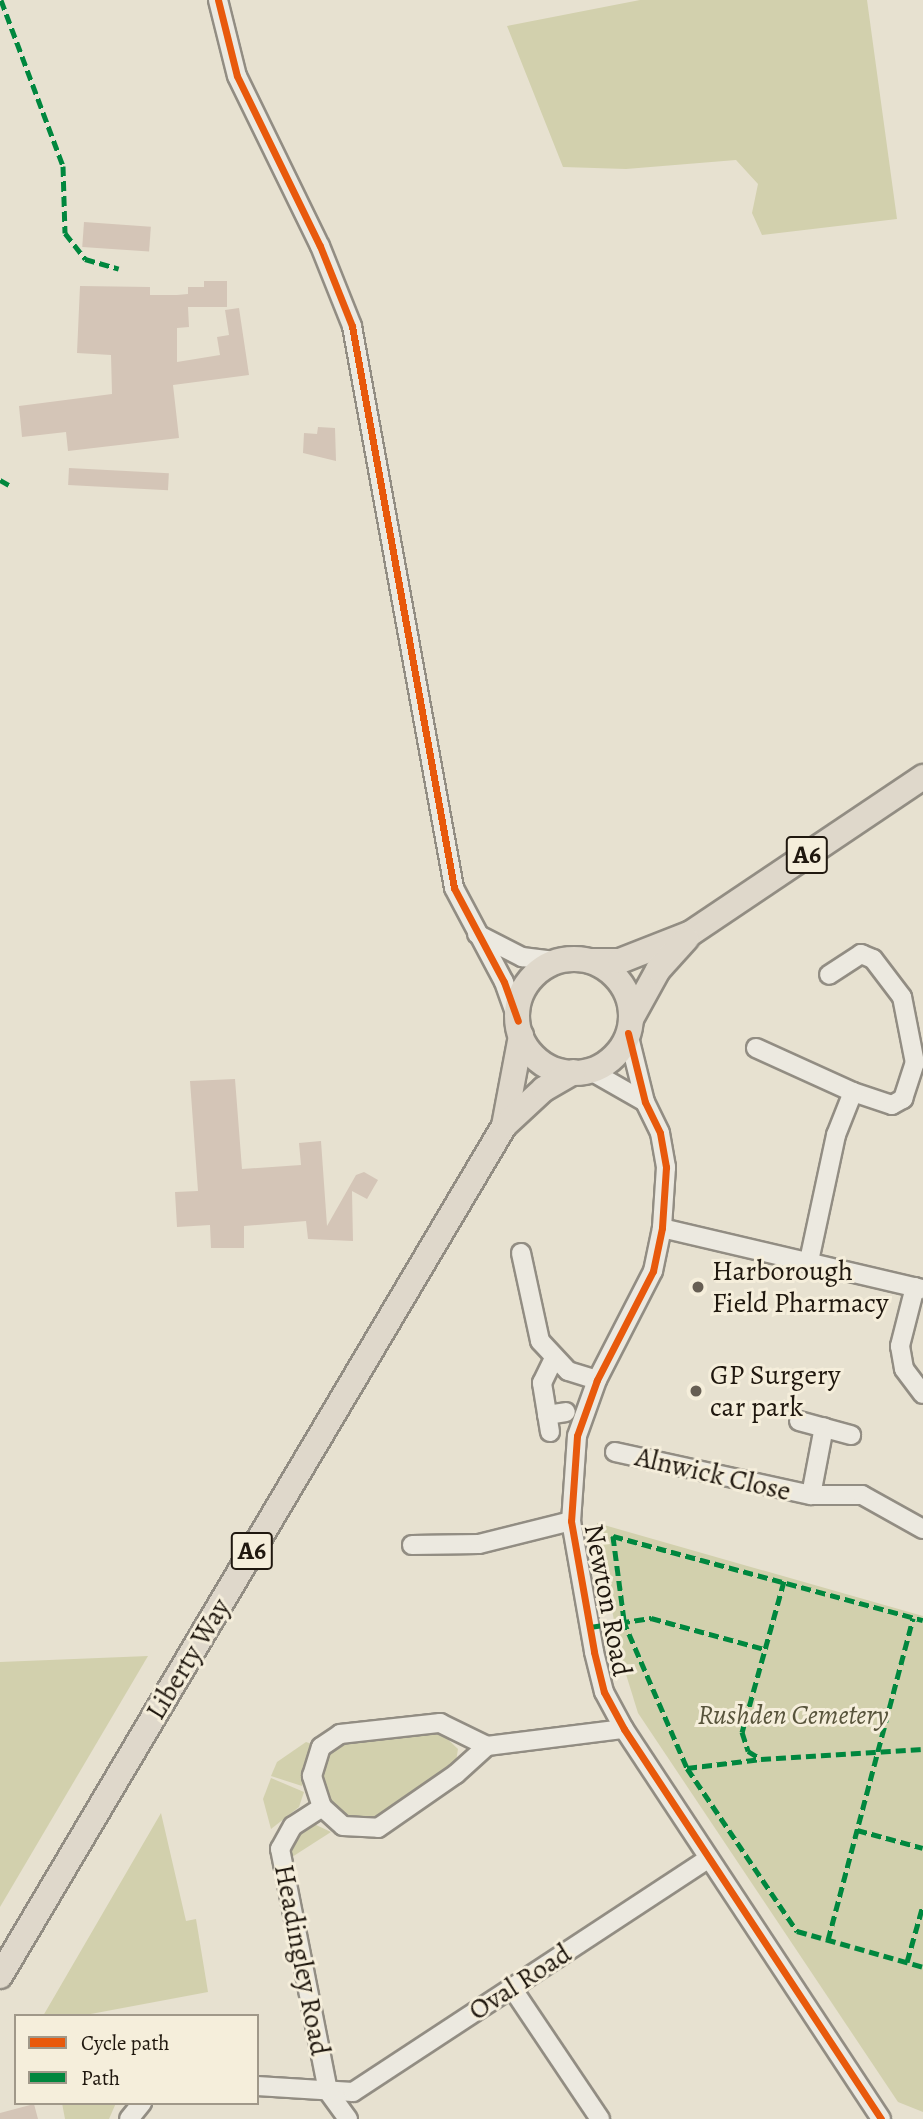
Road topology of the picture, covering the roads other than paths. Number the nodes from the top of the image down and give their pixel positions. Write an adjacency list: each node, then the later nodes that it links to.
1 (218, 0): 4 (street)
2 (923, 777): 3 (highway, A6)
3 (691, 933): 6 (highway, A6); 8 (highway, A6)
4 (477, 934): 5 (street); 9 (street)
5 (557, 961): 6 (highway); 9 (highway)
6 (591, 961): 8 (highway)
7 (829, 975): 12 (street)
8 (630, 1026): 11 (highway); 13 (street, Newton Road)
9 (519, 1028): 11 (highway); 14 (highway, Liberty Way / A6)
10 (756, 1048): 12 (street)
11 (581, 1071): 13 (street); 14 (highway, Liberty Way / A6)
12 (853, 1092): 17 (street)
13 (645, 1102): 15 (street, Newton Road)
14 (504, 1126): 35 (highway, Liberty Way / A6)
15 (662, 1228): 17 (street); 20 (street, Newton Road)
16 (521, 1253): 19 (street)
17 (808, 1262): 18 (street)
18 (919, 1288): 21 (street)
19 (553, 1360): 20 (street); 22 (street)
20 (597, 1380): 28 (street, Newton Road)
21 (923, 1394)
22 (566, 1412)
23 (799, 1421): 24 (street)
24 (824, 1427): 25 (street); 27 (street, Alnwick Close)
25 (851, 1435)
26 (615, 1452): 27 (street, Alnwick Close)
27 (811, 1496): 29 (street, Alnwick Close)
28 (571, 1521): 30 (street); 31 (street, Newton Road)
29 (923, 1529)
30 (412, 1545)
31 (624, 1729): 32 (street); 34 (street, Newton Road)
32 (487, 1746): 33 (street); 33 (street)
33 (322, 1807): 38 (street, Headingley Road)
34 (708, 1859): 36 (street, Oval Road); 43 (street, Newton Road)
35 (0, 1976)
36 (512, 1988): 38 (street, Oval Road); 42 (street)
37 (259, 2086): 38 (street, Oval Road)
38 (328, 2091): 41 (street)
39 (140, 2105): 40 (street)
40 (129, 2119)
41 (348, 2119)
42 (600, 2119)
43 (881, 2119)

